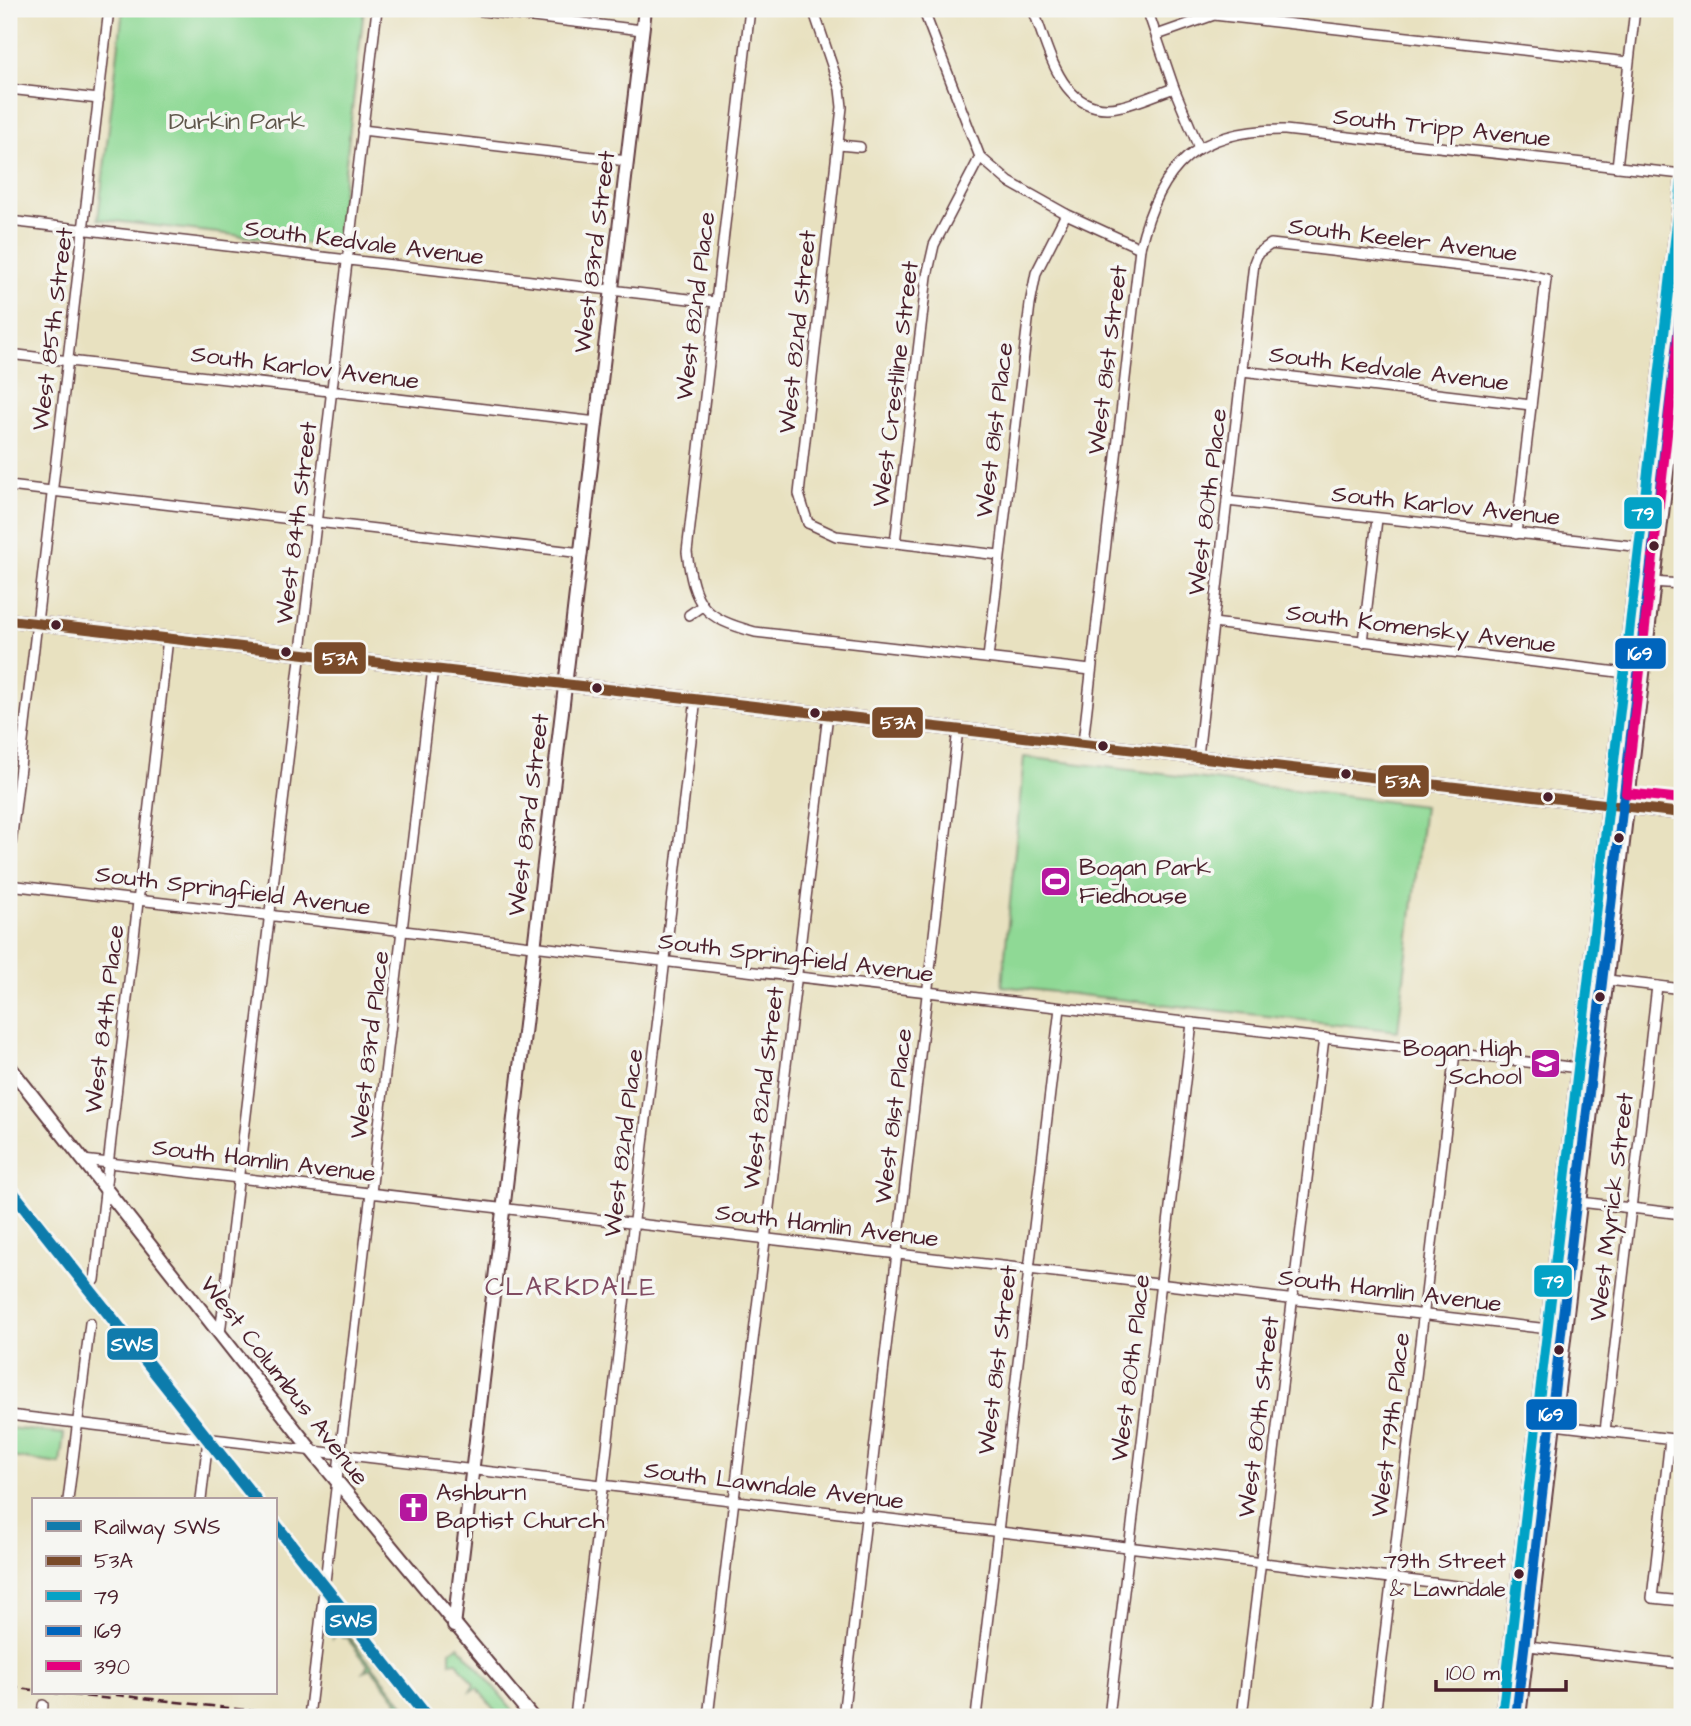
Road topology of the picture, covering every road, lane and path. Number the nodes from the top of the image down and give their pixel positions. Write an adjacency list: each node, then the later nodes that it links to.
1 (110, 9): 16 (street, West 85th Street)
2 (377, 9): 17 (street, West 84th Street)
3 (465, 9): 11 (street)
4 (645, 9): 11 (main road, West 83rd Street)
5 (750, 9): 33 (street, West 82nd Place)
6 (813, 9): 18 (street, West 82nd Street)
7 (923, 9): 21 (street)
8 (1033, 9): 14 (street)
9 (1147, 9): 12 (street)
10 (1635, 9): 13 (street)
11 (642, 30): 22 (main road, West 83rd Street)
12 (1157, 35): 13 (street); 14 (street)
13 (1628, 62): 23 (street)
14 (1174, 88): 20 (street)
15 (9, 89): 16 (street)
16 (99, 99): 28 (street, West 85th Street)
17 (362, 130): 22 (street); 31 (street, West 84th Street)
18 (839, 145): 19 (street); 47 (street, West 82nd Street)
19 (860, 147)
20 (1199, 148): 23 (street, South Tripp Avenue); 29 (street, West 81st Street)
21 (979, 157): 26 (street); 47 (street, West Crestline Street)
22 (627, 161): 32 (main road, West 83rd Street)
23 (1617, 167): 24 (street, South Tripp Avenue)
24 (1682, 174)
25 (1682, 181): 48 (main road)
26 (1066, 214): 29 (street); 51 (street, West 81st Place)
27 (9, 221): 28 (street, South Kedvale Avenue)
28 (83, 230): 31 (street, South Kedvale Avenue); 36 (street, West 85th Street)
29 (1140, 248): 65 (street, West 81st Street)
30 (1258, 253): 37 (street, West 80th Place); 39 (street, South Keeler Avenue)
31 (347, 260): 32 (street, South Kedvale Avenue); 38 (street, West 84th Street)
32 (612, 290): 33 (street, South Kedvale Avenue); 40 (main road, West 83rd Street)
33 (715, 302): 55 (street, West 82nd Place)
34 (1682, 346): 49 (main road)
35 (9, 354): 36 (street, South Karlov Avenue)
36 (68, 360): 38 (street, South Karlov Avenue); 42 (street, West 85th Street)
37 (1242, 372): 39 (street, South Kedvale Avenue); 43 (street, West 80th Place)
38 (332, 391): 40 (street, South Karlov Avenue); 45 (street, West 84th Street)
39 (1531, 405): 46 (street)
40 (597, 422): 50 (main road, West 83rd Street)
41 (9, 486): 42 (street)
42 (53, 491): 45 (street); 59 (street, West 85th Street)
43 (1227, 501): 44 (street, South Karlov Avenue); 58 (street, West 80th Place)
44 (1377, 519): 46 (street, South Karlov Avenue); 61 (street)
45 (316, 522): 50 (street); 62 (street, West 84th Street)
46 (1516, 534): 48 (street, South Karlov Avenue)
47 (895, 543): 51 (street)
48 (1640, 547): 49 (street, South Karlov Avenue); 52 (main road)
49 (1660, 549): 53 (main road)
50 (582, 553): 67 (main road, West 83rd Street)
51 (999, 555): 63 (street, West 81st Place)
52 (1636, 581): 53 (street); 66 (main road)
53 (1656, 584): 54 (street); 74 (main road)
54 (1682, 584)
55 (702, 606): 56 (street); 63 (street)
56 (689, 615)
57 (9, 620): 59 (main road)
58 (1213, 623): 61 (street, South Komensky Avenue); 72 (street, West 80th Place)
59 (38, 624): 60 (main road); 76 (street, West 85th Street)
60 (168, 638): 62 (main road); 78 (street, West 84th Place)
61 (1363, 642): 66 (street, South Komensky Avenue)
62 (301, 653): 64 (main road); 79 (street, West 84th Street)
63 (988, 658): 65 (street)
64 (433, 668): 67 (main road); 80 (street, West 83rd Place)
65 (1091, 670): 71 (street, West 81st Street)
66 (1626, 673): 73 (main road)
67 (566, 683): 68 (main road); 81 (main road, West 83rd Street)
68 (696, 698): 69 (main road); 82 (street, West 82nd Place)
69 (828, 714): 70 (main road); 83 (street, West 82nd Street)
70 (958, 729): 71 (main road); 87 (street, West 81st Place)
71 (1083, 743): 72 (main road)
72 (1198, 756): 73 (main road)
73 (1611, 805): 74 (main road); 93 (main road)
74 (1630, 807): 75 (main road); 84 (main road)
75 (1682, 813)
76 (9, 862)
77 (9, 885): 78 (street, South Springfield Avenue)
78 (138, 900): 79 (street, South Springfield Avenue); 95 (street, West 84th Place)
79 (271, 915): 80 (street, South Springfield Avenue); 96 (street, West 84th Street)
80 (403, 930): 81 (street, South Springfield Avenue); 98 (street, West 83rd Place)
81 (535, 947): 82 (street, South Springfield Avenue); 101 (main road, West 83rd Street)
82 (665, 962): 83 (street, South Springfield Avenue); 104 (street, West 82nd Place)
83 (797, 977): 87 (street, South Springfield Avenue); 105 (street, West 82nd Street)
84 (1608, 980): 85 (street); 100 (main road)
85 (1657, 986): 86 (street); 102 (street, West Myrick Street)
86 (1682, 989)
87 (929, 992): 88 (street, South Springfield Avenue); 106 (street, West 81st Place)
88 (1060, 1008): 89 (street, South Springfield Avenue); 107 (street, West 81st Street)
89 (1192, 1023): 90 (street, South Springfield Avenue); 109 (street, West 80th Place)
90 (1324, 1038): 91 (street, South Springfield Avenue); 110 (street, West 80th Street)
91 (1455, 1053): 93 (street, South Springfield Avenue); 111 (street, West 79th Place)
92 (9, 1066): 94 (main road, West Columbus Avenue)
93 (1578, 1068): 99 (main road)
94 (83, 1160): 95 (street, South Hamlin Avenue); 97 (main road, West Columbus Avenue)
95 (108, 1162): 96 (street, South Hamlin Avenue); 97 (street, West 84th Place)
96 (239, 1177): 98 (street, South Hamlin Avenue); 115 (street, West 84th Street)
97 (105, 1188): 108 (street, West 84th Place); 115 (main road, West Columbus Avenue)
98 (371, 1193): 101 (street, South Hamlin Avenue); 125 (street, West 83rd Place)
99 (1563, 1200): 100 (street); 113 (main road)
100 (1581, 1202): 102 (street); 114 (main road)
101 (504, 1208): 104 (street, South Hamlin Avenue); 126 (main road, West 83rd Street)
102 (1632, 1208): 103 (street); 120 (street, West Myrick Street)
103 (1682, 1214)
104 (634, 1223): 105 (street, South Hamlin Avenue); 128 (street, West 82nd Place)
105 (765, 1238): 106 (street, South Hamlin Avenue); 131 (street, West 82nd Street)
106 (897, 1254): 107 (street, South Hamlin Avenue); 132 (street, West 81st Place)
107 (1029, 1269): 109 (street, South Hamlin Avenue); 133 (street, West 81st Street)
108 (95, 1280)
109 (1160, 1284): 110 (street, South Hamlin Avenue); 134 (street, West 80th Place)
110 (1292, 1300): 111 (street, South Hamlin Avenue); 135 (street, West 80th Street)
111 (1424, 1315): 113 (street, South Hamlin Avenue); 136 (street, West 79th Place)
112 (90, 1323): 117 (street)
113 (1548, 1329): 114 (street, South Hamlin Avenue); 118 (main road)
114 (1566, 1331): 119 (main road)
115 (220, 1334): 124 (main road, West Columbus Avenue)
116 (9, 1415): 117 (street, South Lawndale Avenue)
117 (76, 1423): 121 (street, South Lawndale Avenue); 129 (street)
118 (1537, 1423): 119 (street); 137 (main road)
119 (1554, 1426): 120 (street); 138 (main road)
120 (1605, 1431): 122 (street)
121 (208, 1439): 124 (street, South Lawndale Avenue); 130 (street)
122 (1670, 1439): 123 (street); 139 (street)
123 (1682, 1440)
124 (312, 1451): 125 (street, South Lawndale Avenue); 127 (main road, West Columbus Avenue)
125 (339, 1454): 126 (street, South Lawndale Avenue); 127 (street, West 83rd Place)
126 (472, 1470): 128 (street, South Lawndale Avenue); 140 (main road, West 83rd Street)
127 (336, 1480): 140 (main road, West Columbus Avenue); 146 (street, West 83rd Place)
128 (604, 1486): 131 (street, South Lawndale Avenue); 148 (street, West 82nd Place)
129 (68, 1498)
130 (201, 1498)
131 (734, 1501): 132 (street, South Lawndale Avenue); 149 (street, West 82nd Street)
132 (867, 1517): 133 (street, South Lawndale Avenue); 150 (street, West 81st Place)
133 (997, 1532): 134 (street, South Lawndale Avenue); 151 (street, West 81st Street)
134 (1128, 1548): 135 (street, South Lawndale Avenue); 152 (street, West 80th Place)
135 (1261, 1563): 136 (street, South Lawndale Avenue); 153 (street, West 80th Street)
136 (1392, 1579): 137 (street, South Lawndale Avenue); 154 (street, West 79th Place)
137 (1517, 1593): 138 (street, South Lawndale Avenue); 141 (main road)
138 (1534, 1595): 142 (main road)
139 (1682, 1601)
140 (454, 1626): 147 (main road, West Columbus Avenue)
141 (1511, 1644): 142 (street); 155 (main road)
142 (1528, 1646): 143 (street); 156 (main road)
143 (1682, 1664)
144 (43, 1705): 145 (street)
145 (42, 1717)
146 (309, 1717)
147 (532, 1717)
148 (575, 1717)
149 (708, 1717)
150 (843, 1717)
151 (976, 1717)
152 (1109, 1717)
153 (1242, 1717)
154 (1376, 1717)
155 (1502, 1717)
156 (1519, 1717)

